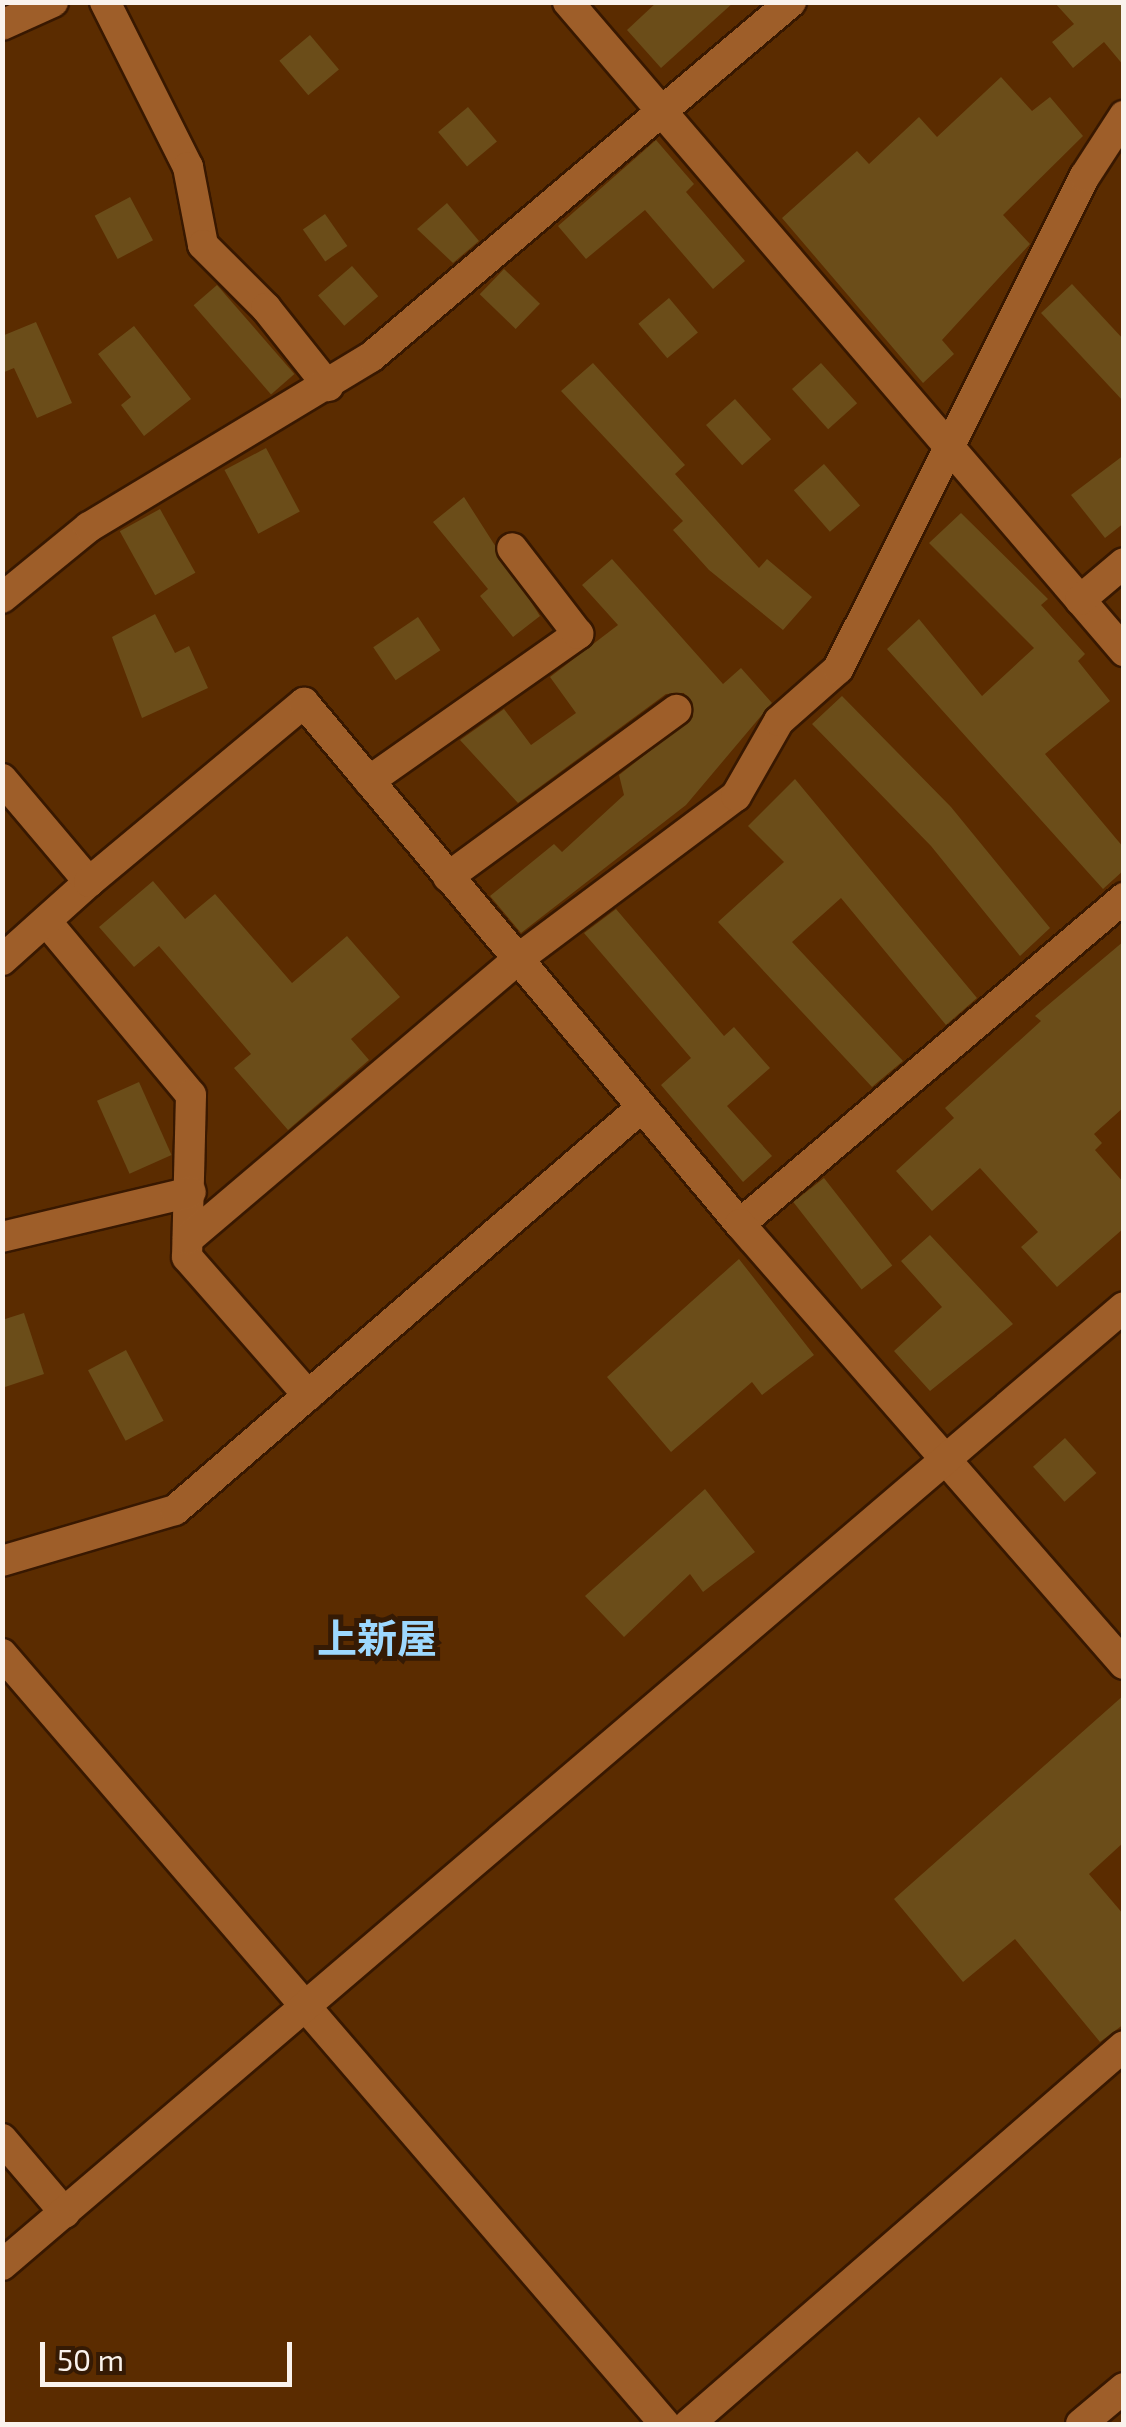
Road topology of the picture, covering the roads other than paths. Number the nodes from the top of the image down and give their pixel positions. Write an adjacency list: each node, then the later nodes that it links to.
1 (53, 2): 5 (street)
2 (105, 2): 8 (street)
3 (568, 2): 6 (street)
4 (791, 2): 6 (street)
5 (2, 24)
6 (662, 112): 8 (street); 9 (street)
7 (1124, 116): 9 (street)
8 (328, 386): 12 (street)
9 (952, 448): 13 (street); 22 (street)
10 (512, 548): 17 (street)
11 (1124, 563): 13 (street)
12 (2, 598)
13 (1080, 600): 14 (street)
14 (1124, 651)
15 (676, 710): 18 (street)
16 (2, 779): 19 (street)
17 (369, 782): 18 (street); 19 (street)
18 (448, 877): 22 (street)
19 (88, 882): 21 (street)
20 (1124, 898): 26 (street)
21 (46, 921): 23 (street); 25 (street)
22 (518, 959): 24 (street); 28 (street)
23 (2, 960)
24 (641, 1108): 26 (street); 30 (street)
25 (191, 1192): 27 (street); 28 (street)
26 (740, 1224): 31 (street)
27 (2, 1237)
28 (188, 1239): 30 (street)
29 (1124, 1308): 31 (street)
30 (308, 1395): 32 (street)
31 (948, 1459): 34 (street); 35 (street)
32 (2, 1561)
33 (2, 1654): 35 (street)
34 (1124, 1664)
35 (305, 2014): 38 (street); 41 (street)
36 (1124, 2046): 42 (street)
37 (2, 2139): 38 (street)
38 (65, 2213): 39 (street)
39 (2, 2265)
40 (1124, 2388): 43 (street)
41 (665, 2424)
42 (689, 2424)
43 (1080, 2424)

